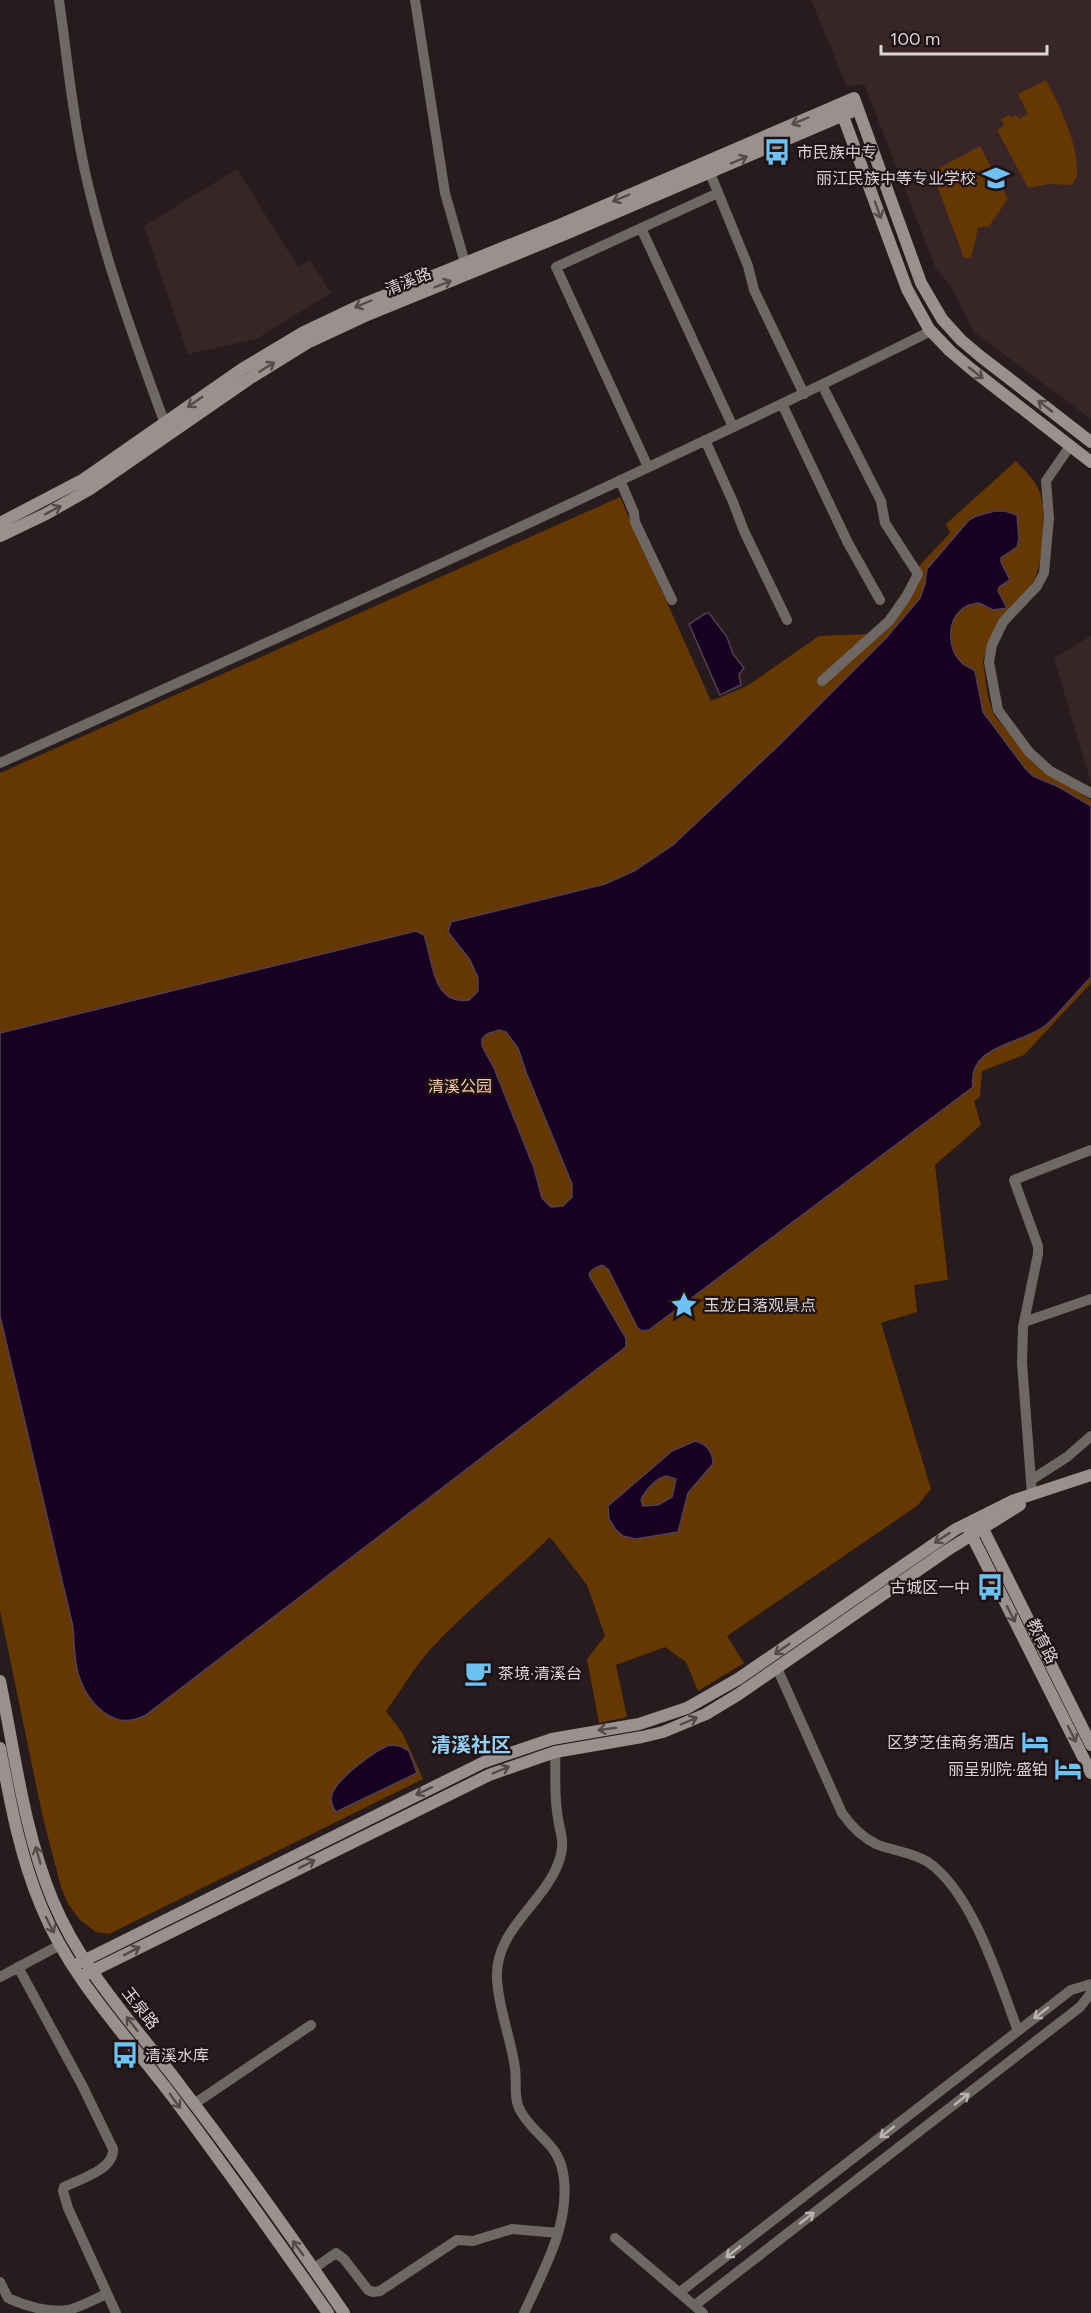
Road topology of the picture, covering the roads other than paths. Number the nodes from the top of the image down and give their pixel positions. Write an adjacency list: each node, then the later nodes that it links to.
1 (59, 0): 12 (street)
2 (415, 0): 7 (street)
3 (841, 110): 4 (street, 清溪路, one-way to 3); 7 (street, 清溪路, one-way to 7); 8 (street, one-way to 8); 15 (street, 清溪路, one-way to 3)
4 (710, 172): 5 (street); 21 (street, 清溪路, one-way to 4)
5 (718, 193): 6 (street); 10 (street)
6 (641, 228): 13 (street); 18 (street)
7 (465, 263): 12 (street, 清溪路, one-way to 12)
8 (931, 331): 9 (street); 16 (street, one-way to 16)
9 (822, 385): 10 (street); 25 (street)
10 (804, 394): 11 (street)
11 (782, 405): 13 (street); 23 (street)
12 (165, 424): 20 (street, 清溪路)
13 (733, 427): 14 (street)
14 (705, 440): 18 (street); 24 (street)
15 (1091, 442)
16 (1070, 446): 17 (street); 27 (street)
17 (1091, 462)
18 (648, 467): 19 (street)
19 (620, 480): 22 (street); 26 (street)
20 (0, 523)
21 (0, 536)
22 (672, 600)
23 (880, 600)
24 (787, 620)
25 (822, 681)
26 (0, 763)
27 (1091, 794)
28 (1091, 1150): 30 (street)
29 (1091, 1299): 30 (street)
30 (1023, 1323): 33 (street)
31 (1091, 1436): 33 (street)
32 (1091, 1475): 34 (street)
33 (1031, 1480): 35 (street)
34 (1052, 1487): 35 (street); 36 (street)
35 (1032, 1494): 36 (street)
36 (974, 1526): 37 (street); 39 (street, 教育路); 42 (street, 教育路, one-way to 42); 44 (street, one-way to 44)
37 (777, 1668): 41 (street, one-way to 37); 53 (street)
38 (0, 1681): 44 (street, 玉泉路, one-way to 38)
39 (1091, 1745)
40 (0, 1748): 43 (street, 玉泉路, one-way to 43)
41 (555, 1752): 47 (street, one-way to 41); 55 (street)
42 (1091, 1773)
43 (60, 1945): 45 (street, 玉泉路); 46 (street)
44 (85, 1960): 45 (street); 47 (street, 玉泉路)
45 (73, 1966): 49 (street, 玉泉路)
46 (18, 1967): 48 (street); 60 (street)
47 (92, 1971): 49 (street); 54 (street, 玉泉路, one-way to 47)
48 (0, 1977)
49 (80, 1977): 63 (street, 玉泉路, one-way to 63)
50 (1091, 1984): 53 (street, one-way to 53)
51 (1091, 1993): 61 (street, one-way to 51)
52 (311, 2025): 54 (street)
53 (1018, 2031): 59 (street, one-way to 59)
54 (194, 2104): 57 (street, 玉泉路, one-way to 54)
55 (558, 2234): 57 (street); 65 (street)
56 (615, 2238): 59 (street)
57 (313, 2269): 64 (street, 玉泉路)
58 (0, 2282): 60 (street)
59 (680, 2292): 61 (street)
60 (107, 2294): 62 (street)
61 (699, 2309)
62 (116, 2313)
63 (328, 2313)
64 (344, 2313)
65 (524, 2313)

